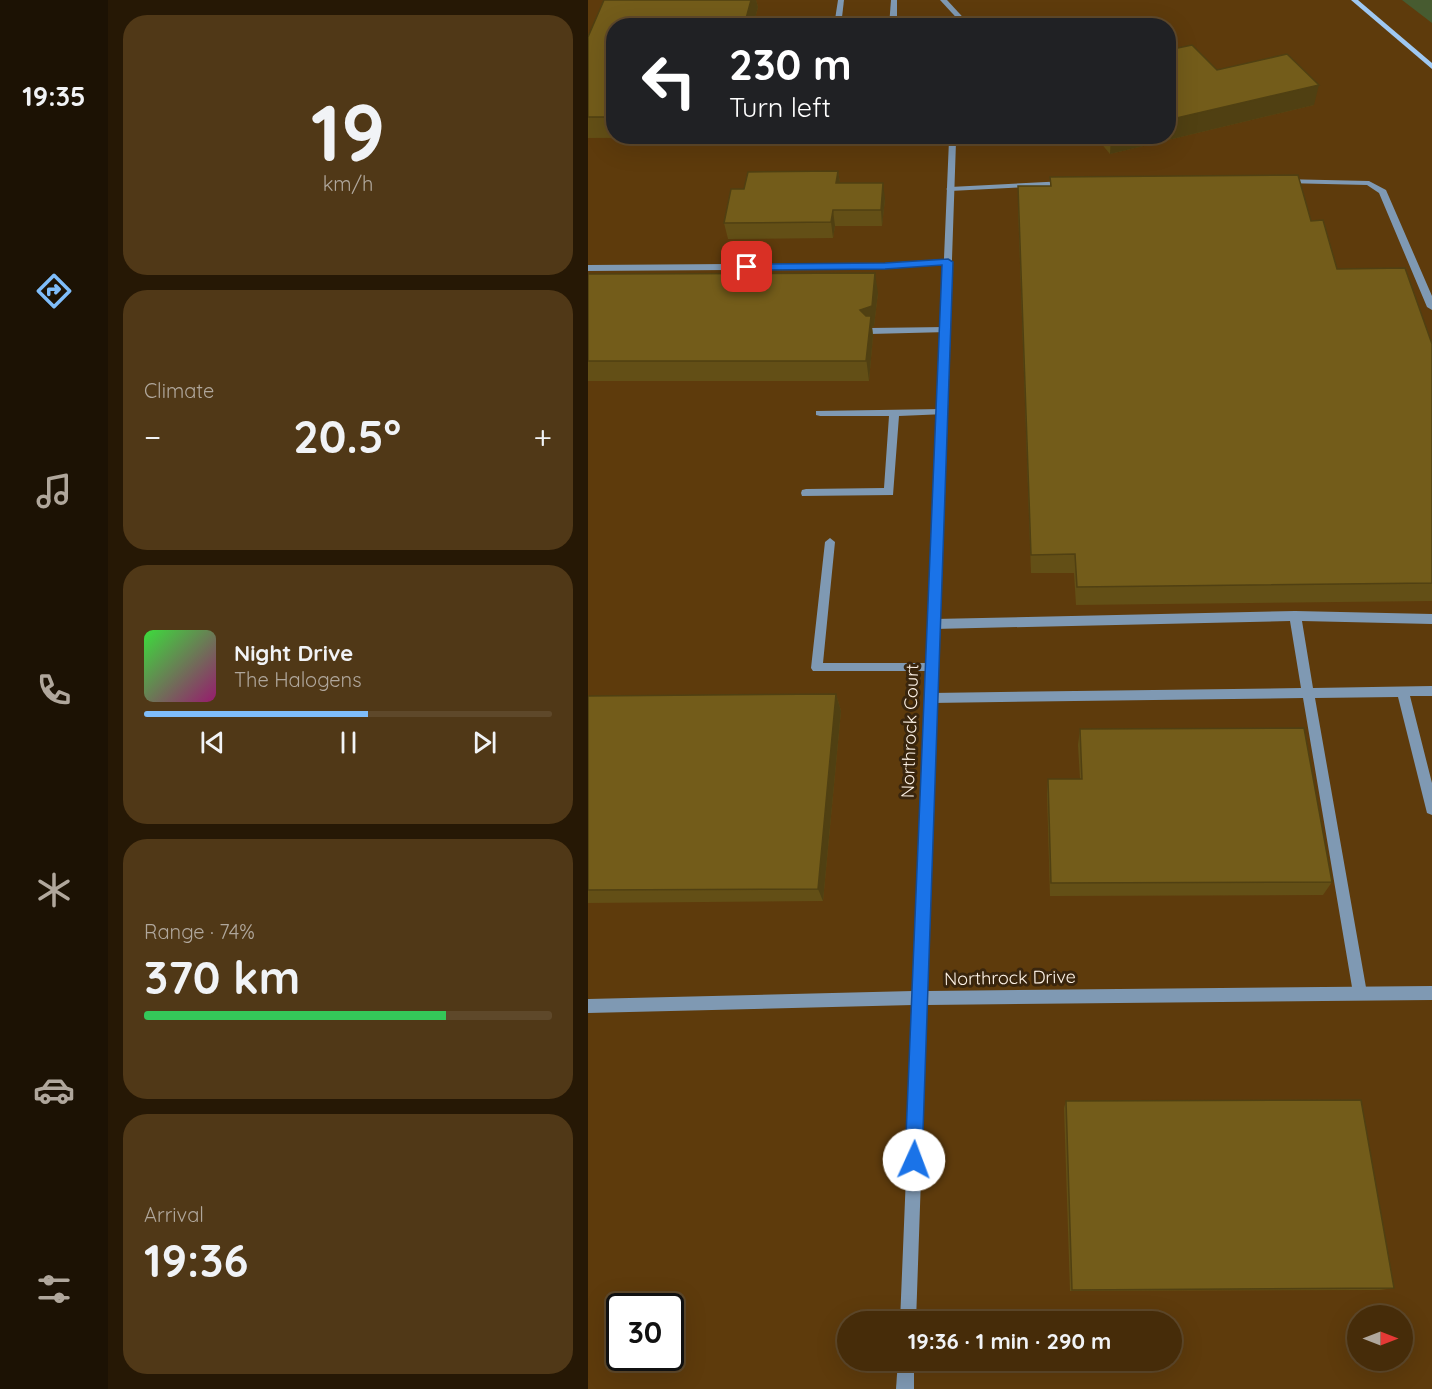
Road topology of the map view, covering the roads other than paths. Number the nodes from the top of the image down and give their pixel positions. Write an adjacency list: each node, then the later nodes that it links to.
1 (841, 0): 5 (street)
2 (894, 0): 6 (street)
3 (943, 0): 7 (street)
4 (1354, 0): 8 (main road)
5 (838, 18)
6 (893, 18)
7 (960, 18)
8 (1432, 67)
9 (953, 144): 12 (street, Northrock Court)
10 (1275, 181): 15 (street)
11 (1075, 183): 12 (street)
12 (950, 189): 13 (street, Northrock Court)
13 (948, 262): 14 (street); 16 (street, Northrock Court)
14 (588, 268)
15 (1432, 308)
16 (945, 330): 17 (street); 19 (street, Northrock Court)
17 (870, 331)
18 (894, 412): 19 (street); 20 (street); 21 (street)
19 (942, 412): 25 (street, Northrock Court)
20 (820, 413)
21 (806, 493)
22 (830, 542): 26 (street)
23 (1295, 616): 24 (street); 25 (street); 29 (street)
24 (1432, 619)
25 (934, 624): 26 (street, Northrock Court)
26 (932, 668): 30 (street, Northrock Court)
27 (1432, 691): 28 (street)
28 (1402, 692): 29 (street); 31 (street)
29 (1308, 693): 30 (street); 32 (street)
30 (931, 698): 34 (street, Northrock Court)
31 (1432, 809)
32 (1360, 993): 33 (street, Northrock Drive); 34 (street, Northrock Drive)
33 (1432, 993)
34 (920, 998): 35 (street, Northrock Drive); 36 (street, Northrock Court)
35 (588, 1006)
36 (908, 1311)
37 (906, 1371): 38 (street)
38 (905, 1389)

